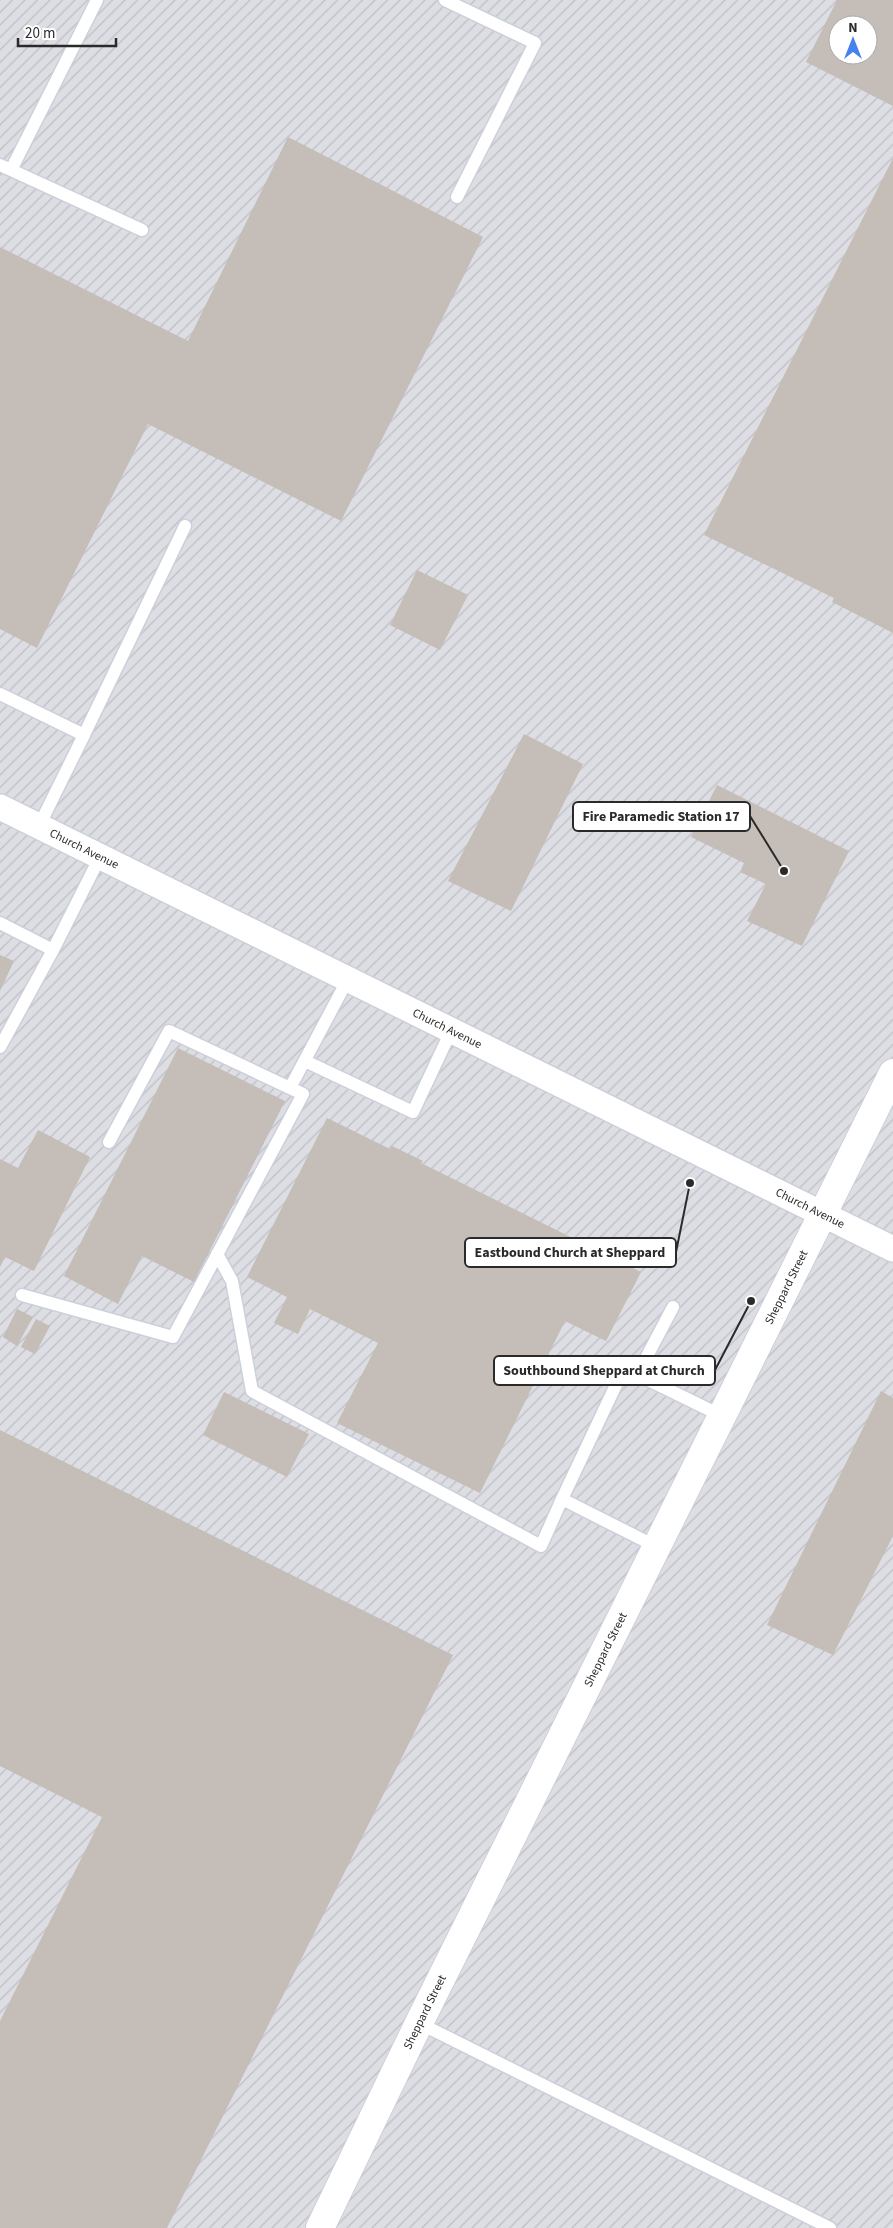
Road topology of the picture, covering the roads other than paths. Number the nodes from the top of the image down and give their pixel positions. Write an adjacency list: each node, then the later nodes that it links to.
1 (97, 0): 3 (lane)
2 (445, 0): 4 (lane)
3 (5, 168): 5 (lane)
4 (457, 197)
5 (142, 230)
6 (185, 526): 8 (lane)
7 (0, 694): 8 (lane)
8 (84, 735): 10 (lane)
9 (0, 807): 10 (street, Church Avenue)
10 (39, 826): 11 (street, Church Avenue)
11 (100, 857): 13 (lane); 14 (street, Church Avenue)
12 (0, 924): 13 (lane)
13 (53, 950): 16 (lane)
14 (348, 979): 15 (street, Church Avenue); 17 (lane)
15 (451, 1031): 17 (lane); 21 (street, Church Avenue)
16 (0, 1046)
17 (305, 1061): 19 (lane)
18 (893, 1073): 21 (street, Sheppard Street)
19 (290, 1088): 20 (lane); 23 (lane)
20 (108, 1142)
21 (822, 1214): 22 (street, Church Avenue); 27 (street, Sheppard Street)
22 (893, 1249)
23 (217, 1254): 24 (lane); 28 (lane)
24 (22, 1295)
25 (672, 1307): 26 (lane)
26 (637, 1375): 27 (lane); 28 (lane)
27 (722, 1416): 29 (street, Sheppard Street)
28 (562, 1499): 29 (lane)
29 (657, 1547): 30 (street, Sheppard Street)
30 (419, 2023): 31 (street, Sheppard Street); 32 (lane)
31 (320, 2228)
32 (830, 2228)

